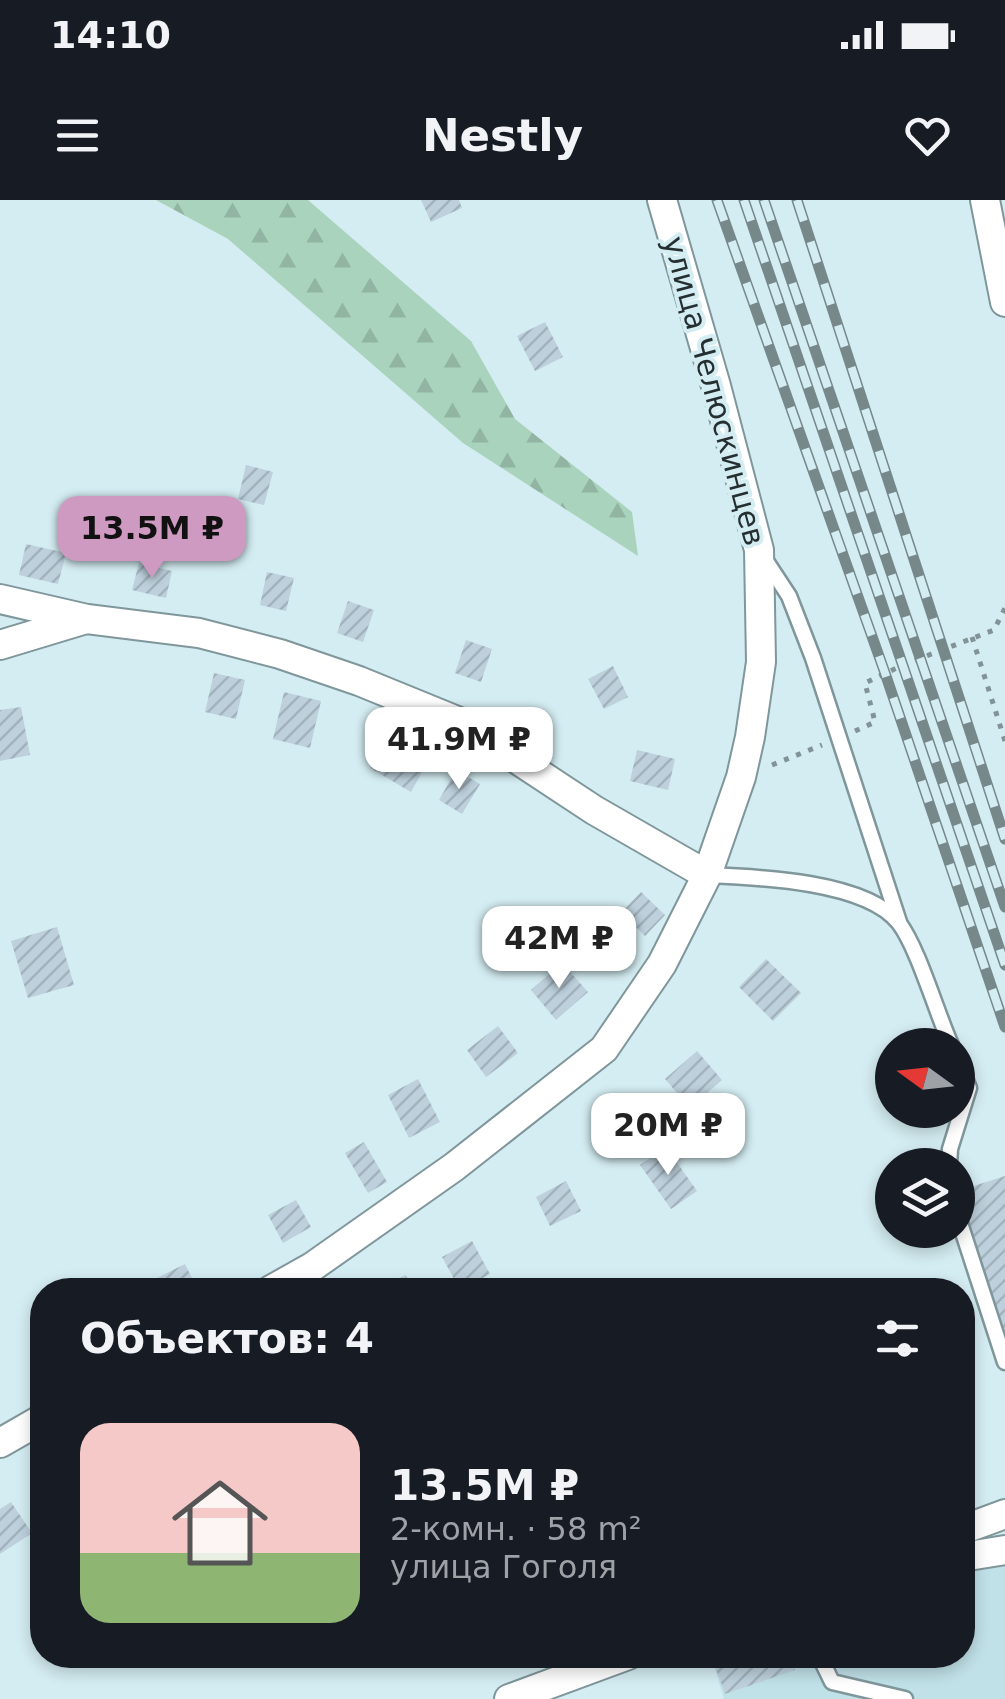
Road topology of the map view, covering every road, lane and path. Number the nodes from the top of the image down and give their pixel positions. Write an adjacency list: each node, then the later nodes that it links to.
1 (662, 200): 4 (street, улица Челюскинцев)
2 (985, 200): 3 (street)
3 (1005, 302)
4 (759, 550): 10 (lane); 12 (street, улица Челюскинцев)
5 (0, 598): 7 (street)
6 (1005, 608): 8 (path)
7 (87, 619): 9 (street); 13 (street)
8 (972, 637): 10 (path); 11 (path)
9 (0, 645)
10 (837, 739): 12 (path); 14 (lane)
11 (1005, 741)
12 (741, 777): 13 (street, улица Челюскинцев)
13 (707, 875): 14 (lane); 17 (street, улица Челюскинцев)
14 (899, 922): 15 (lane)
15 (944, 1028)
16 (968, 1248): 18 (lane)
17 (292, 1278)
18 (1005, 1362)
19 (30, 1426): 20 (street)
20 (0, 1443)
21 (1005, 1514): 22 (street)
22 (975, 1525)
23 (1005, 1550): 24 (street)
24 (975, 1555)
25 (593, 1668): 27 (street)
26 (825, 1668): 28 (lane)
27 (509, 1699)
28 (905, 1699)

